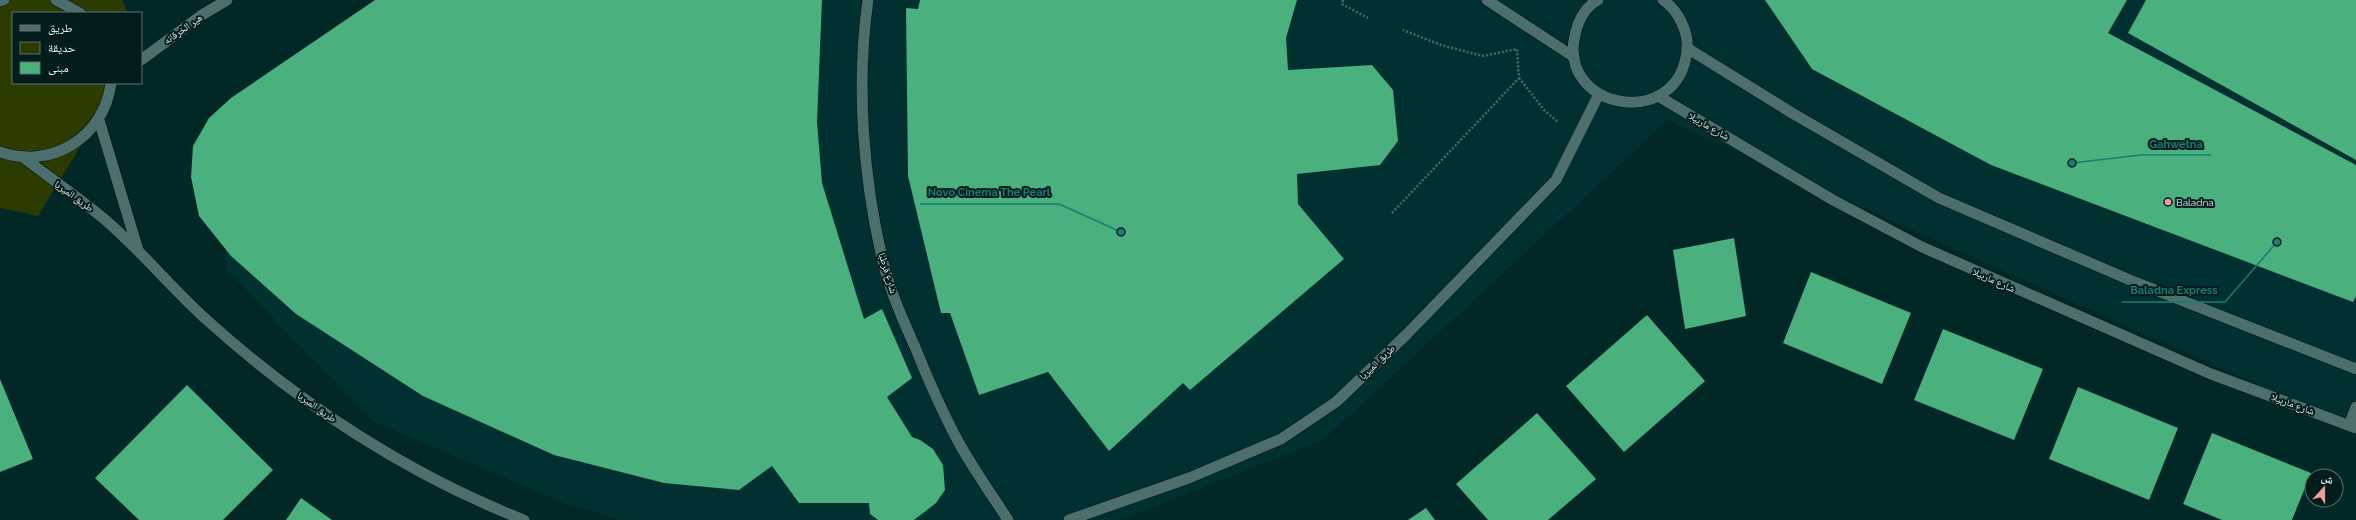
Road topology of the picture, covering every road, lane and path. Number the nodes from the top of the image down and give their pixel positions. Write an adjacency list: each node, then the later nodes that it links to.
1 (4, 0): 8 (street)
2 (56, 0): 10 (street)
3 (227, 0): 15 (street, هير الخرقانه)
4 (868, 0): 30 (street, شارع قرطبا)
5 (1343, 0): 11 (path)
6 (1487, 0): 14 (street)
7 (1598, 0): 14 (street)
8 (0, 1)
9 (1665, 1): 13 (street)
10 (78, 12)
11 (1368, 18)
12 (1404, 30): 16 (path)
13 (1687, 48): 19 (street); 26 (street)
14 (1574, 57): 18 (street)
15 (142, 59)
16 (1519, 78): 21 (path); 24 (path)
17 (112, 84): 20 (street)
18 (1599, 94): 19 (street); 21 (street, طريق الميريا)
19 (1658, 96): 28 (street, شارع ماربيلا)
20 (99, 120): 23 (street); 25 (street, طريق الميريا)
21 (1577, 138): 31 (street, طريق الميريا)
22 (0, 152): 23 (street)
23 (24, 158): 25 (street, طريق الميريا)
24 (1392, 213)
25 (139, 252): 29 (street, طريق الميريا)
26 (2356, 369)
27 (2356, 407): 28 (street, شارع ماربيلا)
28 (2352, 426)
29 (524, 520)
30 (1008, 520)
31 (1069, 520)

